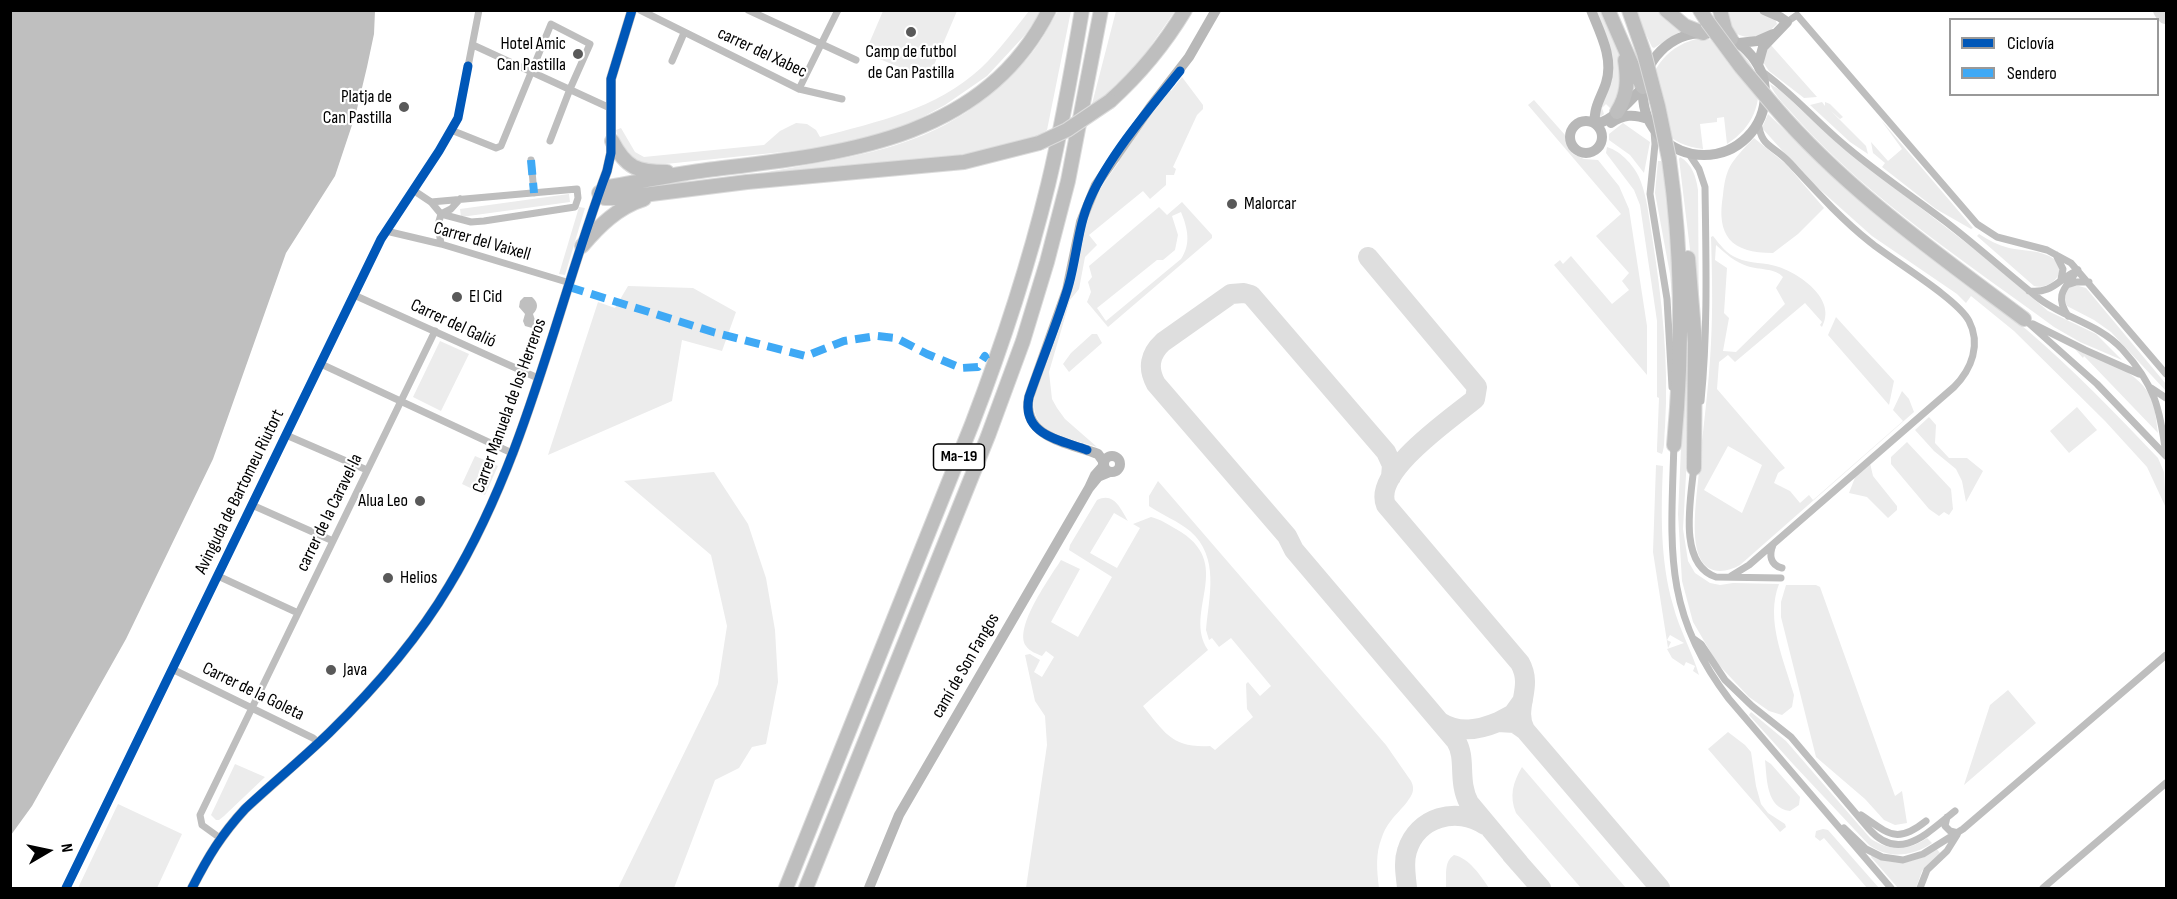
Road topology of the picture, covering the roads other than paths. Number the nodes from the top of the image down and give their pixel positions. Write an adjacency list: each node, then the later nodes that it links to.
1 (479, 10): 24 (street)
2 (632, 10): 35 (street, Carrer Manuela de los Herreros)
3 (640, 10): 21 (street, carrer del Xabec)
4 (748, 10): 25 (street)
5 (838, 10): 25 (street)
6 (1049, 10): 49 (highway)
7 (1082, 10): 107 (highway, Ma-19)
8 (1101, 10): 30 (highway, Ma-19)
9 (1110, 10): 30 (highway)
10 (1185, 10): 50 (highway, bridge)
11 (1216, 10): 109 (street, camí de Son Fangos)
12 (1592, 10): 36 (street)
13 (1608, 10): 23 (highway)
14 (1629, 10): 54 (highway, bridge)
15 (1666, 10): 18 (highway)
16 (1720, 10): 22 (highway)
17 (1764, 10): 19 (street)
18 (1703, 21): 22 (street); 31 (street); 69 (highway, bridge)
19 (1786, 22): 20 (street); 61 (street)
20 (1776, 32): 22 (street); 28 (street)
21 (684, 33): 27 (street); 33 (street, carrer del Xabec)
22 (1735, 41): 28 (street)
23 (1622, 43): 31 (highway); 37 (highway)
24 (473, 45): 29 (street); 42 (street, Avinguda de Bartomeu Riutort)
25 (821, 45): 26 (street); 33 (street)
26 (856, 60)
27 (672, 61)
28 (1759, 67): 40 (street); 66 (street)
29 (531, 71): 32 (street); 32 (street); 42 (street)
30 (1090, 76): 108 (highway, Ma-19)
31 (1643, 87): 37 (street); 38 (street)
32 (570, 89): 35 (street); 45 (street)
33 (799, 89): 34 (street, carrer del Xabec)
34 (842, 99)
35 (610, 108): 46 (street, Carrer Manuela de los Herreros)
36 (1595, 110): 39 (street); 41 (street)
37 (1617, 112): 41 (street)
38 (1648, 119): 43 (street); 44 (street)
39 (1582, 121): 41 (street); 44 (street)
40 (1758, 121): 47 (street); 86 (street)
41 (1595, 123): 44 (street)
42 (451, 130): 51 (street, Avinguda de Bartomeu Riutort)
43 (1654, 131): 47 (street); 79 (street)
44 (1602, 135)
45 (550, 141)
46 (612, 141): 49 (highway); 53 (street, Carrer Manuela de los Herreros)
47 (1689, 154): 82 (street)
48 (531, 160): 52 (street)
49 (699, 171): 53 (highway)
50 (684, 189): 53 (highway); 60 (highway)
51 (413, 190): 56 (street); 58 (street, Avinguda de Bartomeu Riutort)
52 (534, 193): 55 (street); 57 (street)
53 (599, 193): 60 (street, Carrer Manuela de los Herreros)
54 (1674, 197): 79 (highway); 82 (highway)
55 (460, 199): 56 (street); 57 (street)
56 (431, 202): 57 (street)
57 (441, 214): 59 (street)
58 (386, 231): 59 (street, Carrer del Vaixell); 67 (street, Avinguda de Bartomeu Riutort)
59 (441, 244): 65 (street, Carrer del Vaixell)
60 (582, 246): 65 (street, Carrer Manuela de los Herreros)
61 (2053, 252): 62 (street); 63 (street)
62 (2078, 270): 63 (street); 64 (street)
63 (2064, 282): 64 (street); 66 (street); 68 (street)
64 (2089, 282): 72 (street)
65 (570, 283): 74 (street, Carrer Manuela de los Herreros)
66 (2029, 291): 68 (street)
67 (354, 295): 70 (street, Carrer del Galió); 71 (street, Avinguda de Bartomeu Riutort)
68 (2068, 316): 73 (street)
69 (2024, 319): 73 (street); 81 (street)
70 (435, 331): 74 (street, Carrer del Galió); 77 (street, carrer de la Caravel·la)
71 (321, 364): 77 (street); 78 (street, Avinguda de Bartomeu Riutort)
72 (2166, 374)
73 (2142, 375): 75 (street)
74 (540, 379): 80 (street, Carrer Manuela de los Herreros)
75 (2151, 388): 76 (street); 81 (street)
76 (2166, 398)
77 (401, 401): 80 (street); 83 (street, carrer de la Caravel·la)
78 (286, 435): 83 (street); 84 (street, Avinguda de Bartomeu Riutort)
79 (1674, 445): 92 (street)
80 (514, 454): 96 (street, Carrer Manuela de los Herreros)
81 (2166, 455)
82 (1694, 468): 89 (street)
83 (367, 470): 85 (street, carrer de la Caravel·la)
84 (252, 506): 85 (street); 88 (street, Avinguda de Bartomeu Riutort)
85 (333, 542): 91 (street, carrer de la Caravel·la)
86 (1773, 545): 87 (street); 89 (street)
87 (1782, 568)
88 (218, 576): 91 (street); 94 (street, Avinguda de Bartomeu Riutort)
89 (1731, 576): 90 (street)
90 (1781, 578)
91 (298, 613): 95 (street, carrer de la Caravel·la)
92 (1690, 636): 98 (street); 99 (street)
93 (2166, 655): 103 (street)
94 (172, 669): 95 (street, Carrer de la Goleta); 105 (street, Avinguda de Bartomeu Riutort)
95 (252, 707): 96 (street, Carrer de la Goleta); 104 (street, carrer de la Caravel·la)
96 (319, 743): 104 (street, Carrer Manuela de los Herreros)
97 (2166, 783): 112 (street)
98 (1818, 803): 103 (street); 110 (street)
99 (1853, 810): 101 (street); 102 (street)
100 (1955, 810): 101 (street)
101 (1947, 817): 103 (street)
102 (1926, 821)
103 (1958, 833): 111 (street)
104 (220, 838): 106 (street, Carrer Manuela de los Herreros)
105 (66, 888)
106 (192, 888)
107 (786, 888)
108 (806, 888)
109 (869, 888)
110 (1891, 888)
111 (1920, 888)
112 (2043, 888)

